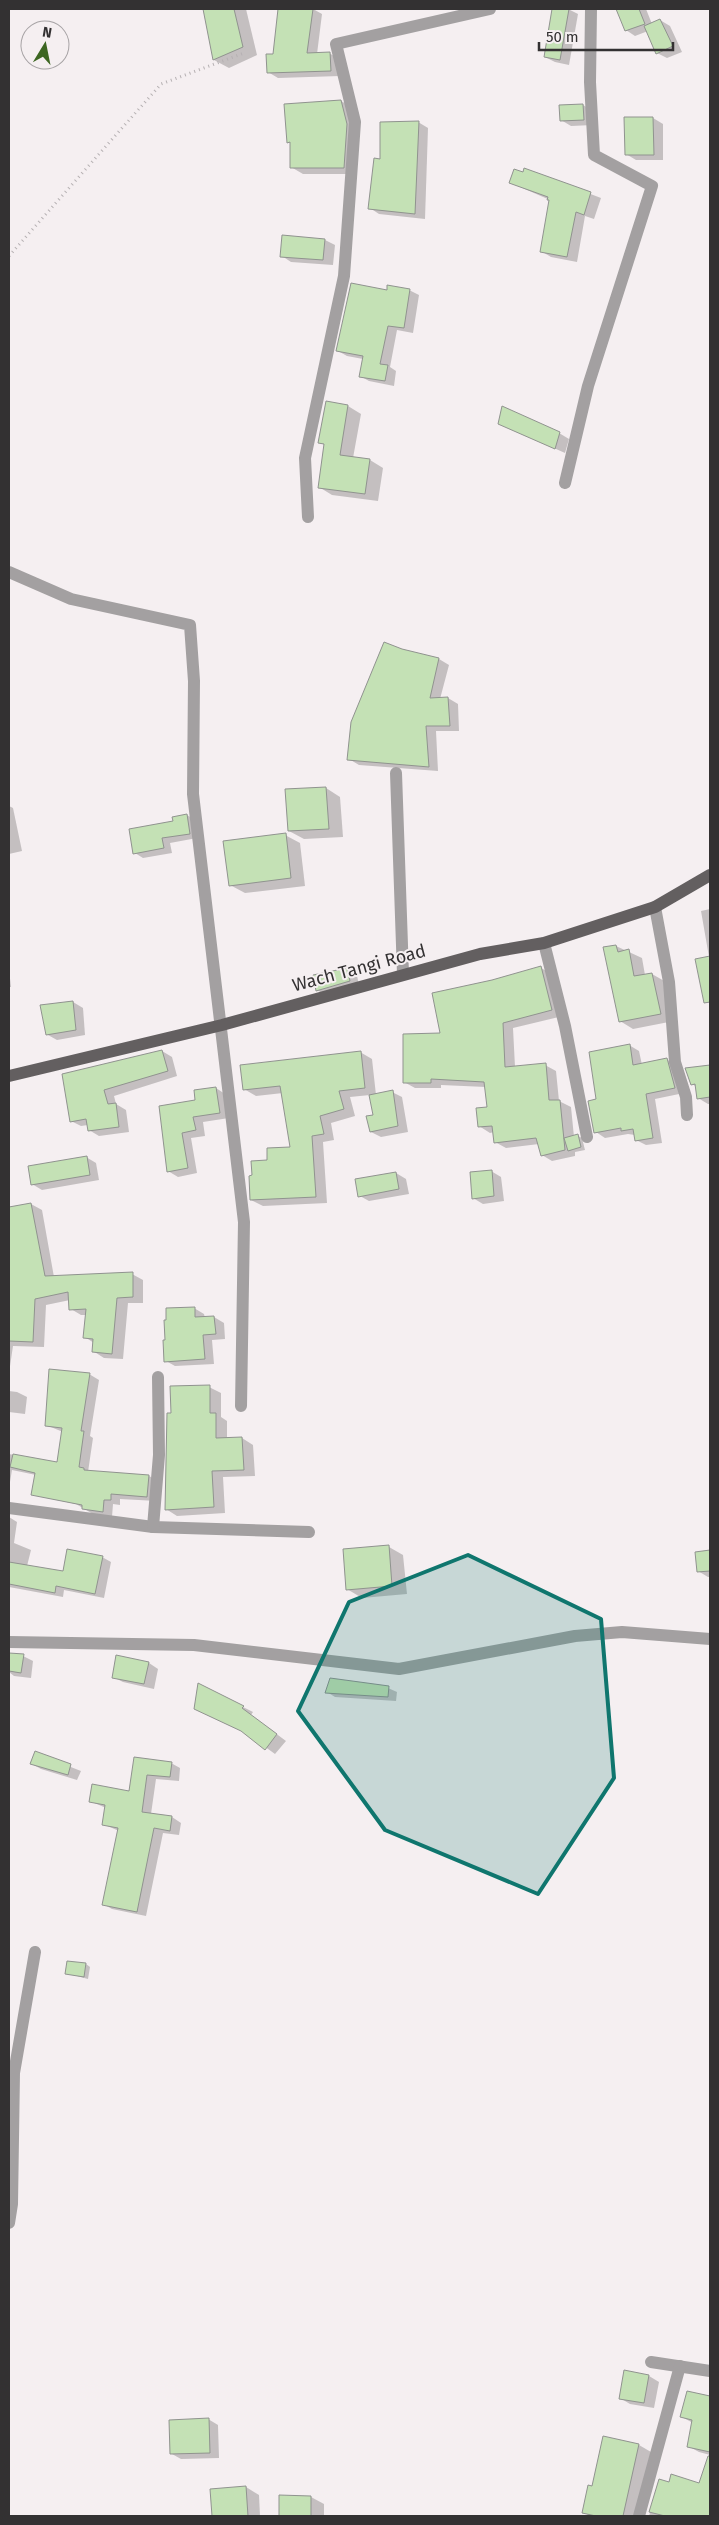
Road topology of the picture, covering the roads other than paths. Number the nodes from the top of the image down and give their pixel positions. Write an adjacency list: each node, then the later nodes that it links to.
1 (490, 9): 4 (street)
2 (591, 9): 3 (street)
3 (564, 483)
4 (308, 517)
5 (9, 572): 11 (street)
6 (396, 773): 10 (street)
7 (710, 875): 8 (main road, Wach Tangi Road)
8 (655, 907): 9 (main road, Wach Tangi Road); 13 (street)
9 (544, 943): 10 (main road, Wach Tangi Road); 14 (street)
10 (403, 974): 11 (main road, Wach Tangi Road)
11 (222, 1025): 12 (main road, Wach Tangi Road); 16 (street)
12 (9, 1076)
13 (687, 1115)
14 (587, 1137)
15 (158, 1377): 18 (street)
16 (241, 1406)
17 (9, 1508): 18 (street)
18 (153, 1527): 19 (street)
19 (309, 1532)
20 (710, 1639): 21 (street)
21 (9, 1642)
22 (35, 1952): 23 (street)
23 (9, 2223)
24 (651, 2362): 25 (street)
25 (680, 2366): 26 (street); 27 (street)
26 (710, 2371)
27 (639, 2516)

